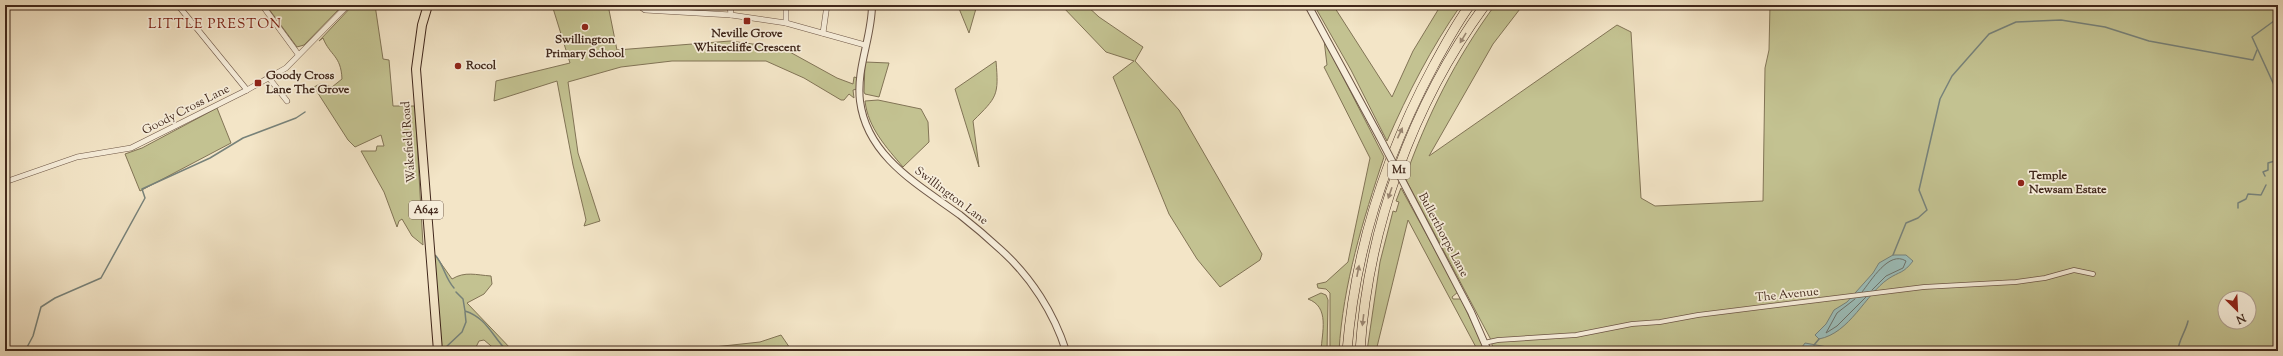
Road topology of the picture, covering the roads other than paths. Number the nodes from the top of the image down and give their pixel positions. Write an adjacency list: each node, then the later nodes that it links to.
1 (262, 5): 19 (street)
2 (348, 5): 19 (street, Goody Cross Lane)
3 (428, 5): 26 (main road, Wakefield Road / A642)
4 (638, 5): 14 (street)
5 (683, 5): 14 (street)
6 (730, 5): 15 (street)
7 (786, 5): 16 (street)
8 (827, 5): 17 (street)
9 (872, 5): 18 (street, Swillington Lane)
10 (1308, 5): 25 (street, Bullerthorpe Lane, bridge)
11 (1470, 5): 28 (highway, M1, one-way to 11)
12 (1484, 5): 29 (highway, M1, one-way to 29)
13 (181, 9): 21 (street)
14 (685, 12): 15 (street)
15 (731, 15): 16 (street)
16 (786, 23): 17 (street)
17 (823, 34): 18 (street)
18 (865, 45): 27 (street, Swillington Lane)
19 (298, 54): 20 (street, Goody Cross Lane)
20 (269, 78): 21 (street, Goody Cross Lane); 22 (street)
21 (247, 90): 23 (street, Goody Cross Lane)
22 (287, 101)
23 (5, 182)
24 (2093, 274): 25 (street, The Avenue)
25 (1484, 343): 30 (street, Bullerthorpe Lane)
26 (438, 351)
27 (1066, 351)
28 (1347, 351)
29 (1360, 351)
30 (1488, 351)

